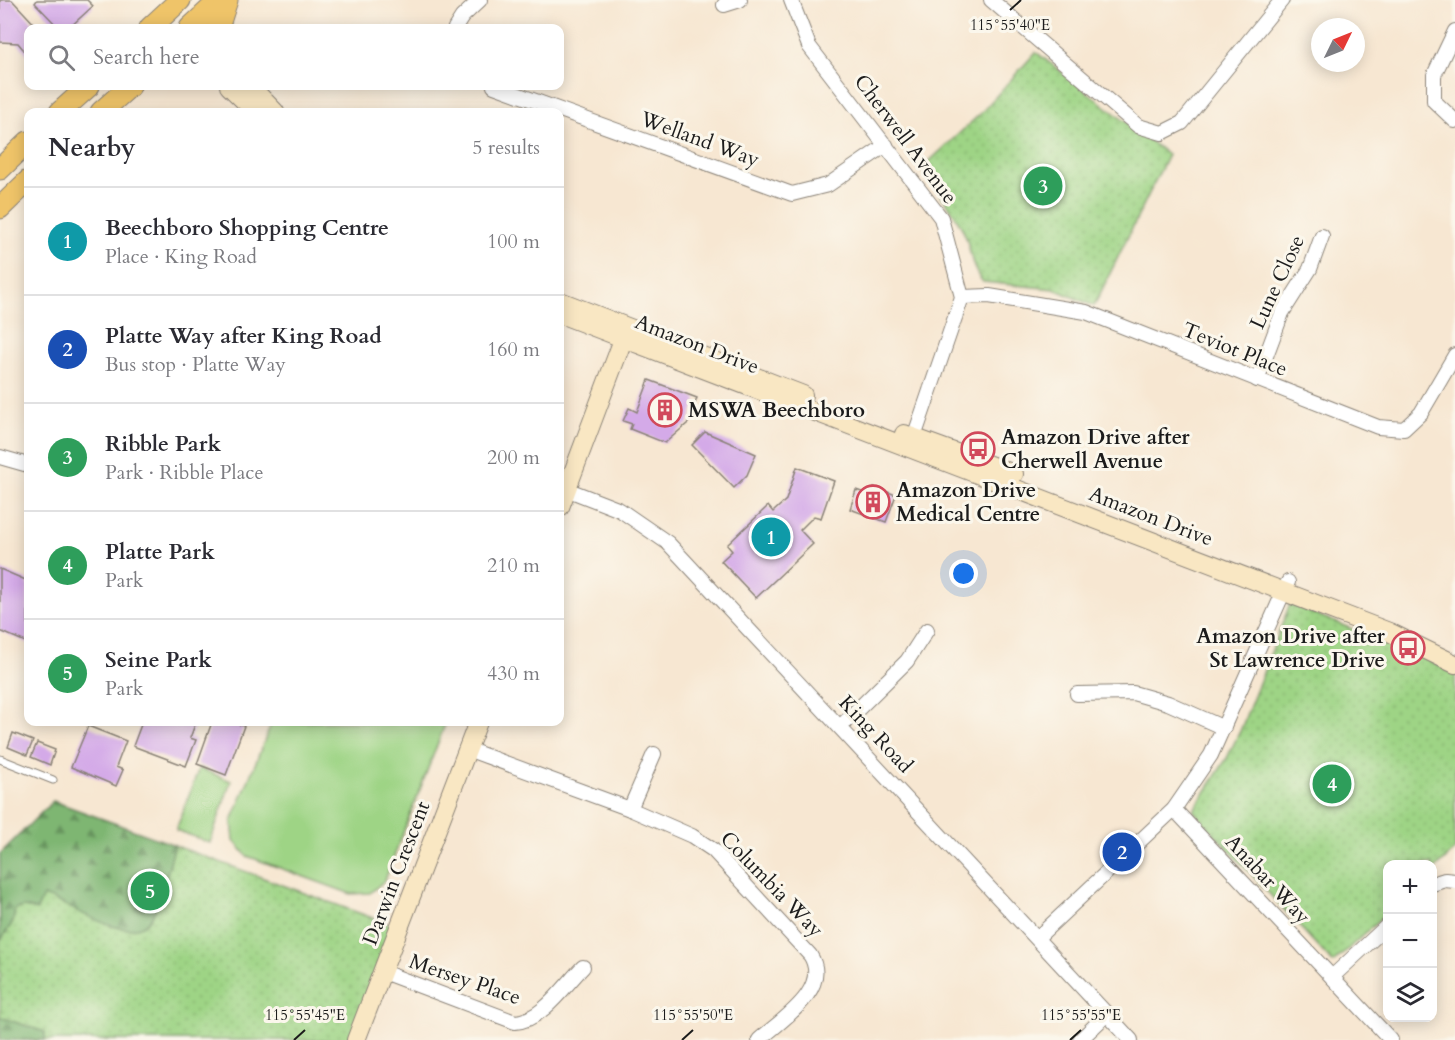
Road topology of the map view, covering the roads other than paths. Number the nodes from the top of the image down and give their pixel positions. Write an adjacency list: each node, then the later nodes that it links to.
1 (220, 0): 11 (main road)
2 (227, 0): 12 (main road)
3 (480, 0): 13 (street)
4 (740, 0): 8 (street)
5 (791, 0): 27 (street, Cherwell Avenue)
6 (991, 0): 7 (street)
7 (1282, 0)
8 (724, 5)
9 (168, 16): 10 (street)
10 (187, 24)
11 (197, 24)
12 (219, 24)
13 (458, 24)
14 (1455, 31): 26 (street)
15 (85, 90): 20 (main road)
16 (126, 90): 21 (main road)
17 (233, 90): 22 (street)
18 (254, 90): 23 (street)
19 (505, 90): 24 (street, Welland Way)
20 (64, 108)
21 (105, 108)
22 (252, 108)
23 (271, 108)
24 (555, 108)
25 (564, 111): 27 (street, Welland Way)
26 (1455, 122)
27 (886, 145): 33 (street, Cherwell Avenue)
28 (24, 146): 29 (main road)
29 (0, 169)
30 (24, 185): 31 (main road)
31 (0, 208)
32 (1322, 236): 38 (street, Lune Close)
33 (962, 297): 38 (street, Teviot Place); 39 (street)
34 (564, 304): 36 (street, Amazon Drive)
35 (564, 315): 36 (street, Amazon Drive)
36 (625, 333): 39 (street, Amazon Drive); 42 (street)
37 (1455, 355): 38 (street, Teviot Place)
38 (1257, 380)
39 (912, 443): 44 (street, Amazon Drive)
40 (0, 457): 41 (street)
41 (24, 464)
42 (566, 489): 43 (street); 50 (street, King Road)
43 (564, 495)
44 (1286, 587): 46 (street, Amazon Drive); 47 (street, Amazon Drive); 51 (street)
45 (927, 630): 50 (street)
46 (1455, 652)
47 (1455, 664)
48 (1077, 694): 51 (street)
49 (476, 726): 52 (street, Darwin Crescent)
50 (840, 727): 61 (street, King Road)
51 (1224, 728): 57 (street)
52 (467, 749): 56 (street, Columbia Way); 63 (street, Darwin Crescent)
53 (654, 754): 56 (street)
54 (0, 759): 55 (lane)
55 (53, 780)
56 (630, 809): 67 (street, Columbia Way)
57 (1174, 809): 61 (street); 64 (street, Anabar Way)
58 (1437, 882): 59 (street)
59 (1455, 882)
60 (1383, 930): 64 (street)
61 (1036, 938): 65 (street, King Road)
62 (584, 966): 63 (street, Mersey Place)
63 (383, 972): 66 (street, Darwin Crescent)
64 (1332, 977): 70 (street, Anabar Way)
65 (1107, 1014): 68 (street); 69 (street, King Road)
66 (356, 1040)
67 (759, 1040)
68 (1080, 1040)
69 (1131, 1040)
70 (1391, 1040)

